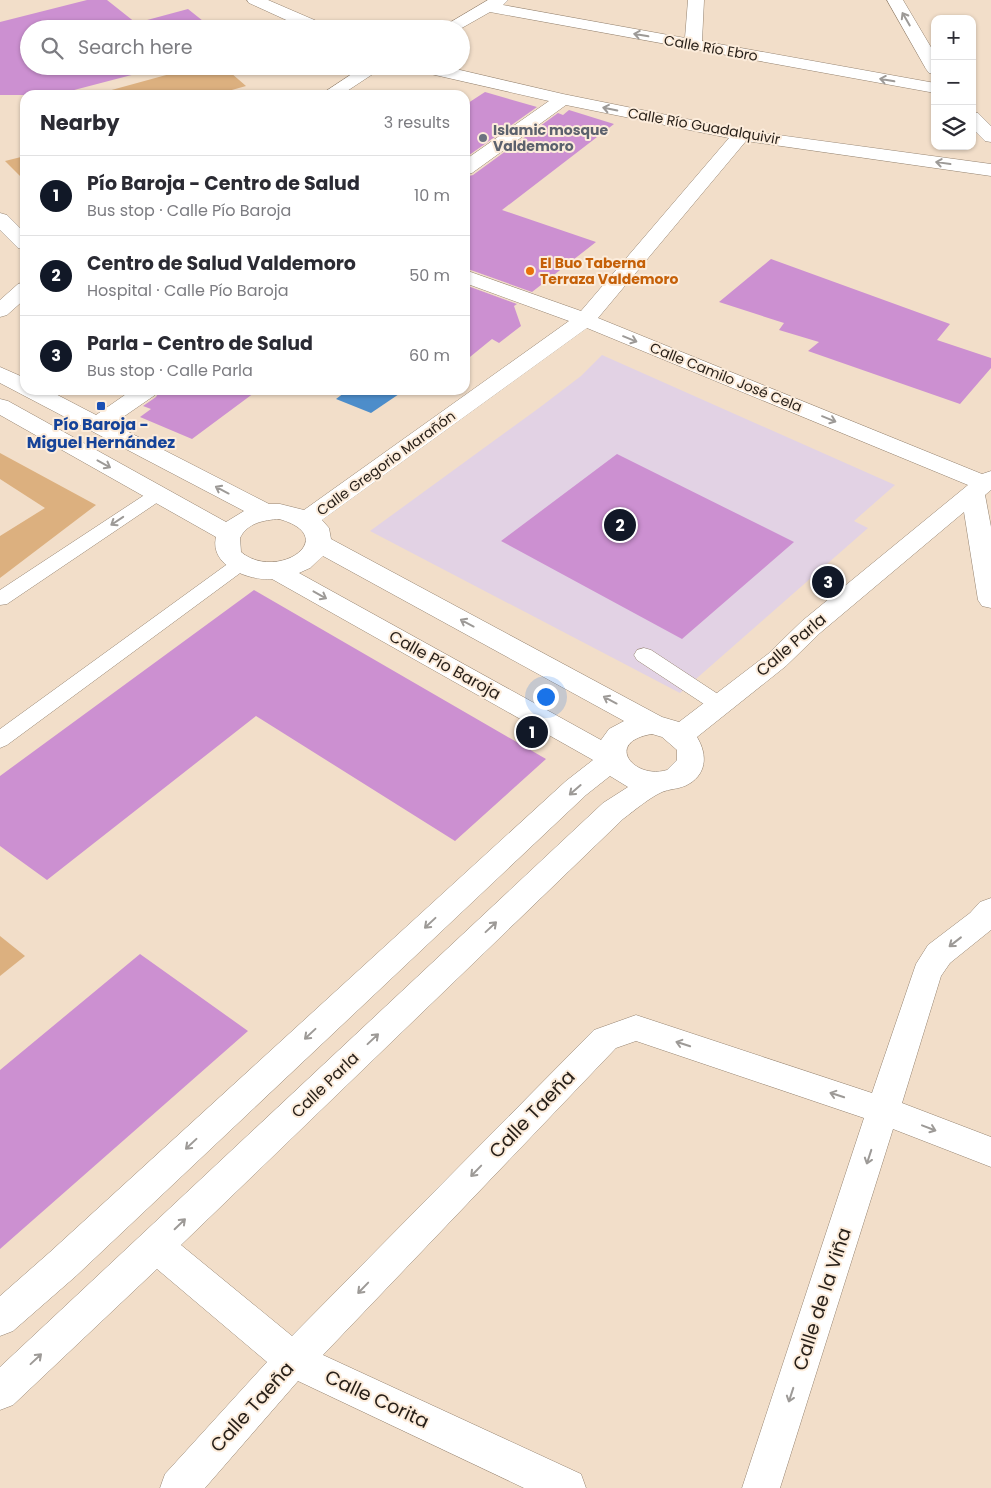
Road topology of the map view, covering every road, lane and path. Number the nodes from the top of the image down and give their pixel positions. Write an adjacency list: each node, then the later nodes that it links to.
1 (255, 0): 5 (street)
2 (696, 0): 7 (street)
3 (895, 0): 8 (street, one-way to 3)
4 (494, 3): 6 (street); 7 (street, Calle Río Ebro, one-way to 4)
5 (300, 20)
6 (463, 20)
7 (693, 45): 11 (street, Calle Río Ebro, one-way to 7)
8 (931, 62)
9 (362, 75): 12 (street)
10 (458, 75): 13 (street, Calle Río Guadalquivir)
11 (931, 87)
12 (338, 90)
13 (563, 99): 15 (street, Calle Río Guadalquivir, one-way to 13); 17 (street)
14 (976, 121): 16 (street)
15 (741, 135): 18 (street, Calle Río Guadalquivir, one-way to 15); 26 (street, Calle Gregorio Marañón)
16 (991, 137)
17 (470, 165)
18 (991, 170)
19 (0, 219): 20 (street)
20 (20, 239)
21 (20, 275): 23 (street)
22 (470, 278): 26 (street, Calle Camilo José Cela)
23 (0, 285)
24 (20, 293): 25 (street)
25 (0, 311)
26 (585, 320): 33 (street, Calle Camilo José Cela, one-way to 33); 36 (street, Calle Gregorio Marañón)
27 (0, 374): 28 (street)
28 (20, 384)
29 (40, 395): 32 (street)
30 (140, 395): 32 (street)
31 (0, 406): 34 (street, one-way to 34)
32 (97, 425): 35 (street, one-way to 32)
33 (983, 484): 42 (street); 44 (street, Calle Parla)
34 (158, 494): 37 (street); 41 (lane, one-way to 41)
35 (265, 512): 36 (street); 37 (street)
36 (307, 519): 38 (street)
37 (229, 534): 39 (street)
38 (320, 543): 40 (street); 45 (street, one-way to 38)
39 (240, 564): 40 (street); 47 (lane)
40 (277, 571): 48 (street, Calle Pío Baroja, one-way to 48)
41 (0, 599)
42 (991, 600)
43 (644, 655): 44 (lane)
44 (720, 705): 46 (street, Calle Parla)
45 (652, 724): 46 (street); 48 (street)
46 (682, 734): 49 (street)
47 (0, 740)
48 (613, 759): 49 (street); 54 (street, one-way to 54)
49 (654, 783): 53 (street, Calle Parla, one-way to 49)
50 (991, 910): 51 (street, Calle de la Viña, one-way to 51)
51 (884, 1110): 52 (street, Calle Taeña, one-way to 52); 55 (street, Calle Taeña, one-way to 55); 59 (street, Calle de la Viña, one-way to 59)
52 (991, 1152)
53 (156, 1246): 55 (street, Calle Corita); 56 (street, Calle Parla, one-way to 53)
54 (0, 1319)
55 (293, 1360): 57 (street, Calle Taeña); 58 (street, Calle Corita)
56 (0, 1392)
57 (180, 1488)
58 (567, 1488)
59 (761, 1488)

